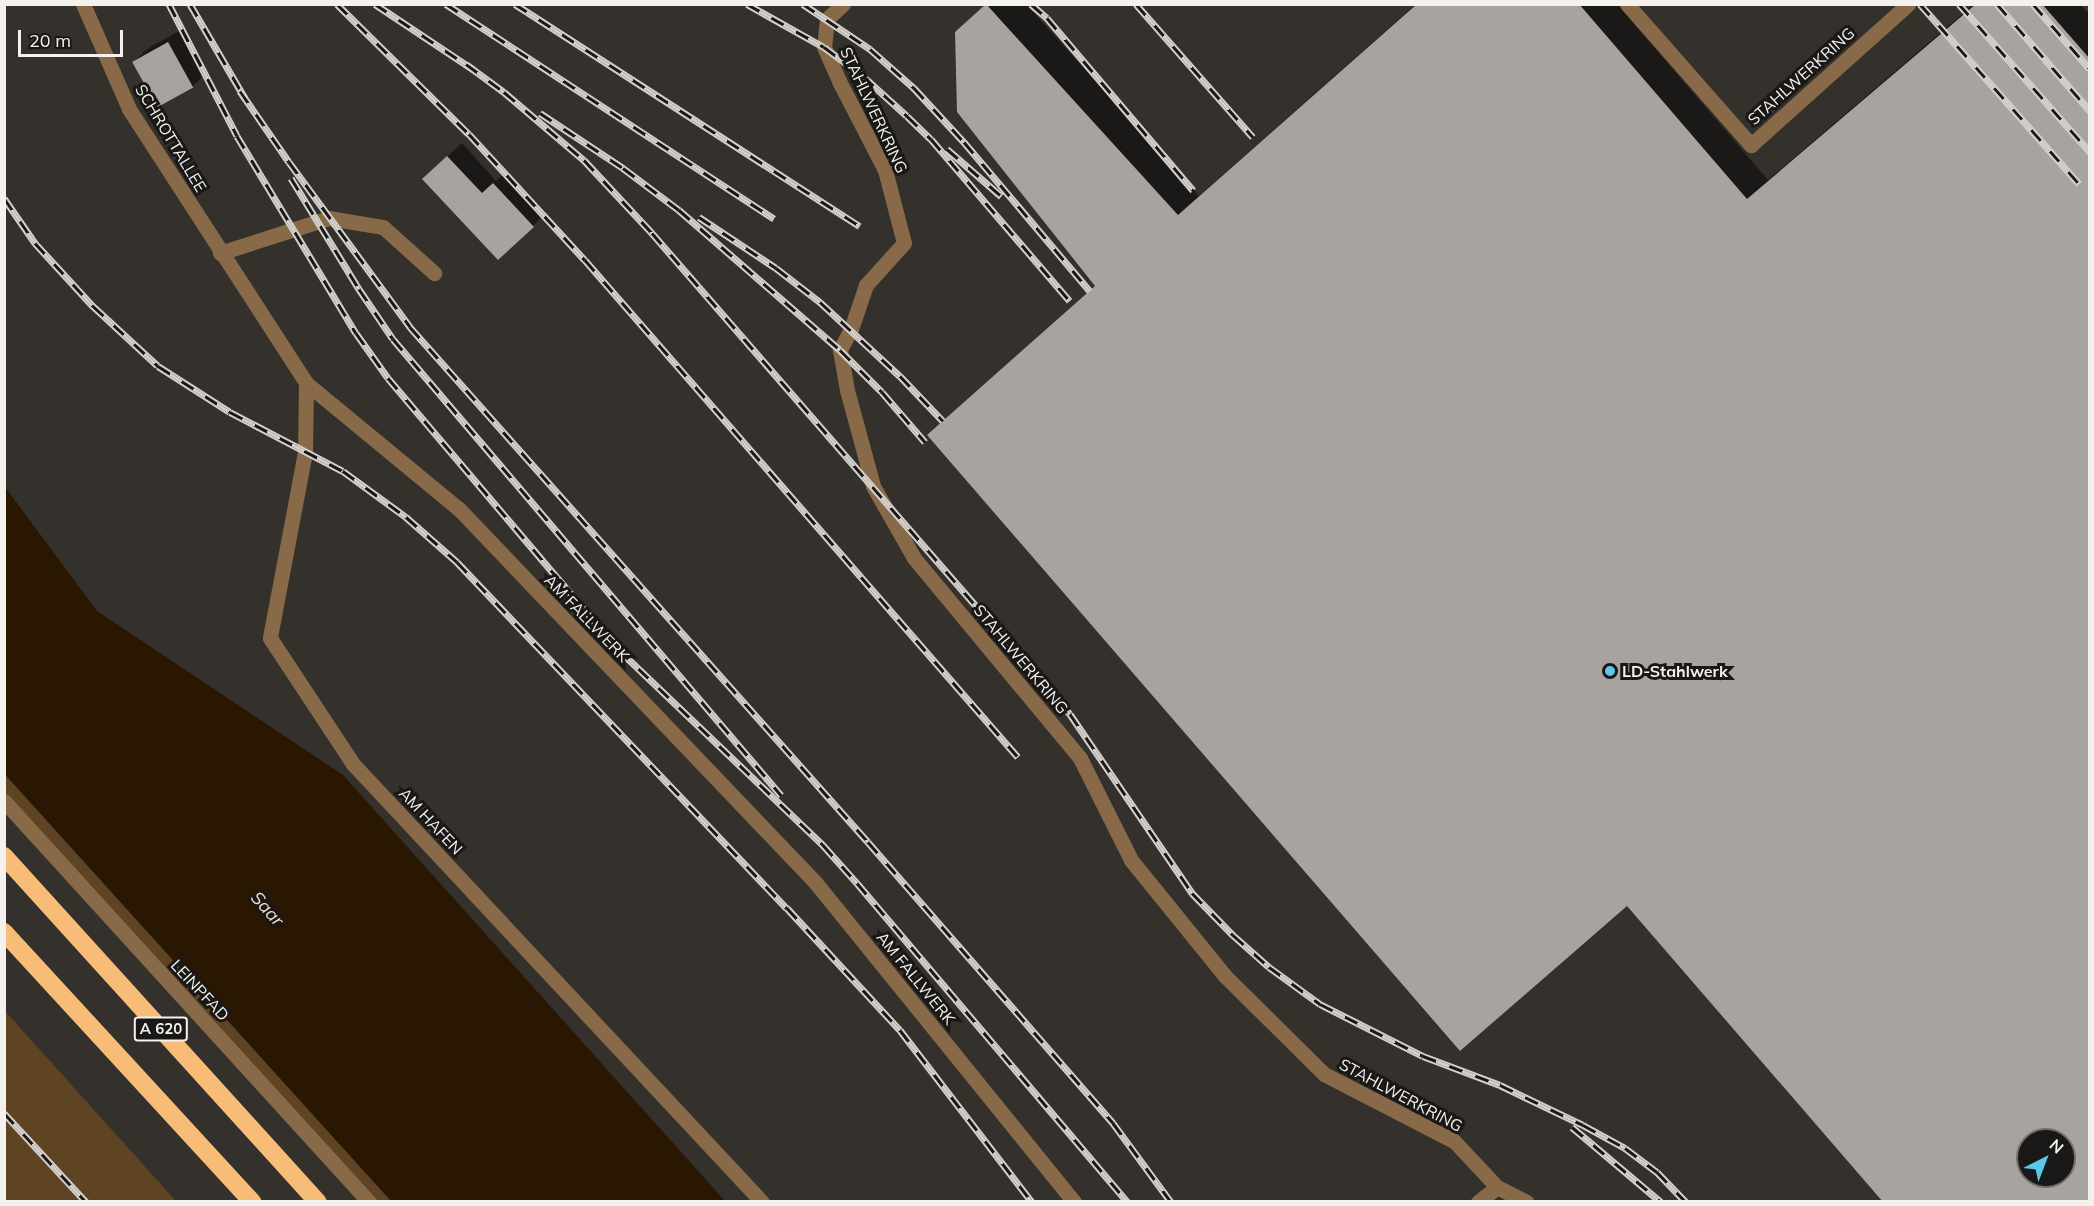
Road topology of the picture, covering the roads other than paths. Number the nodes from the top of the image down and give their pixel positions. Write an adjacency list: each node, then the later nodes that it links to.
1 (83, 4): 5 (lane, SCHROTTALLEE)
2 (843, 4): 11 (lane, STAHLWERKRING)
3 (1627, 4): 4 (lane, STAHLWERKRING)
4 (1908, 4)
5 (220, 253): 6 (lane); 7 (lane, AM FALLWERK)
6 (434, 273)
7 (306, 383): 15 (lane, AM HAFEN); 16 (lane, AM FALLWERK)
8 (4, 801): 14 (lane, LEINPFAD)
9 (4, 856): 13 (highway, A 620)
10 (4, 932): 12 (highway, A 620)
11 (1497, 1187): 17 (lane); 18 (lane, STAHLWERKRING)
12 (252, 1202)
13 (318, 1202)
14 (369, 1202)
15 (762, 1202)
16 (1074, 1202)
17 (1478, 1202)
18 (1526, 1202)

